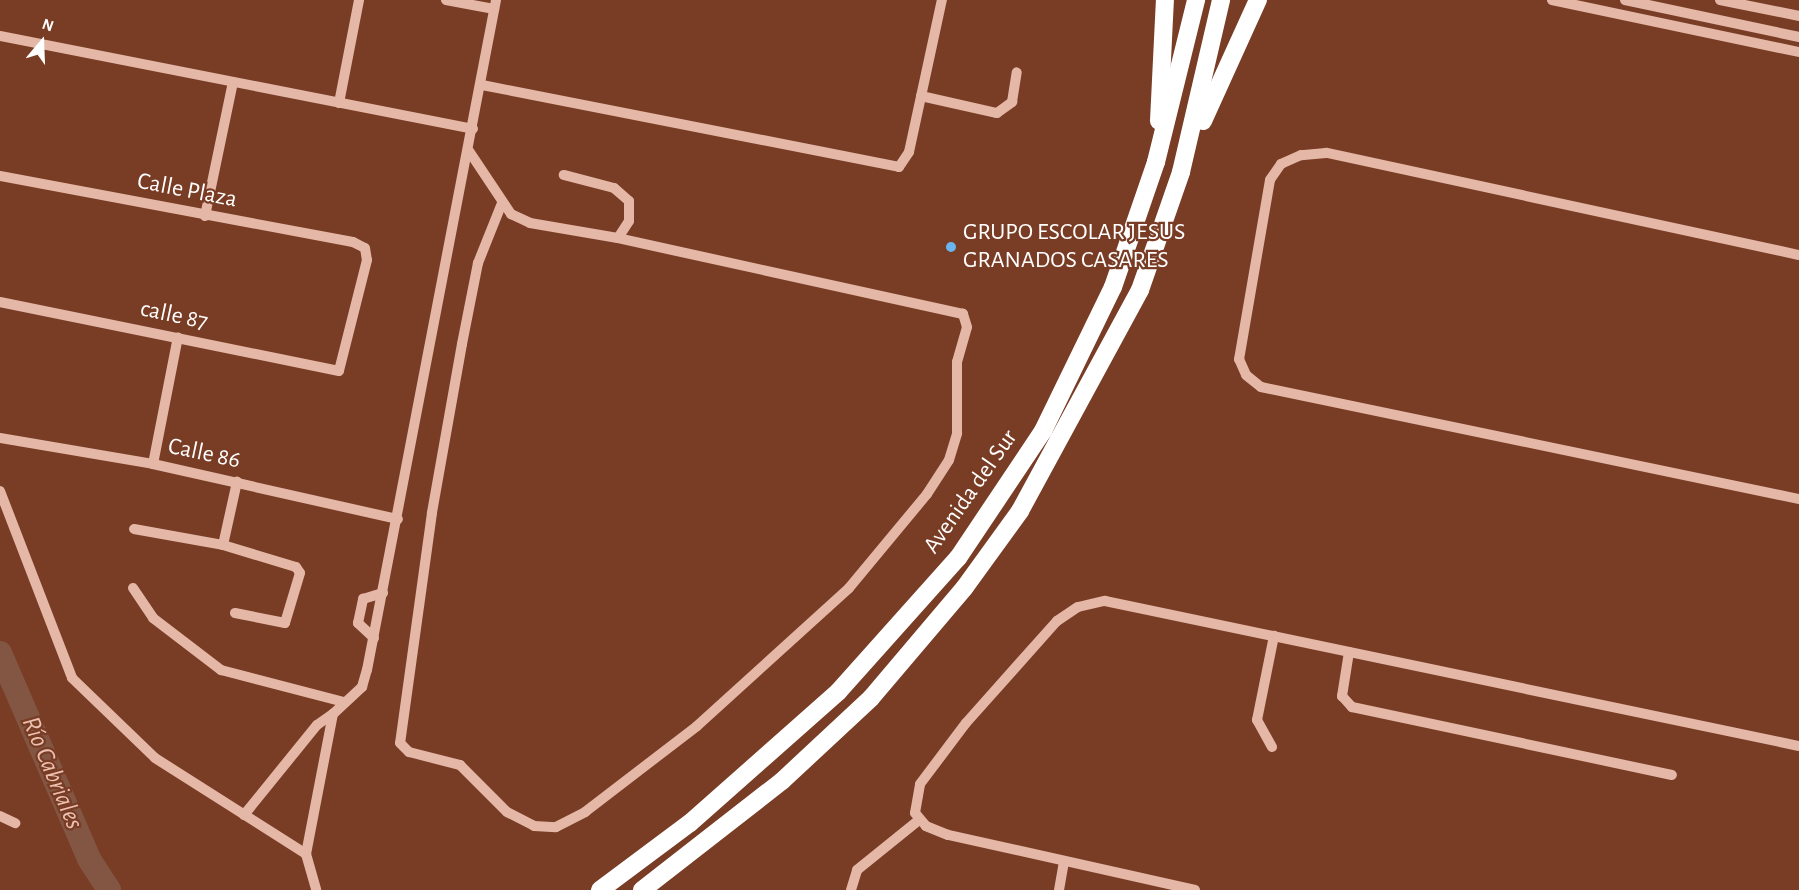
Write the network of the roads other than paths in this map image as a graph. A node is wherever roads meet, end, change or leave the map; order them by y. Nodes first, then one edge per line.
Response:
1 (359, 0) edge
2 (446, 0) edge
3 (942, 0) edge
4 (1165, 0) edge
5 (1196, 0) edge
6 (1221, 0) edge
7 (1258, 0) edge
8 (1552, 0) edge
9 (1626, 0) edge
10 (1720, 0) edge
11 (495, 5) edge
12 (1799, 16) edge
13 (0, 36) edge
14 (1799, 37) edge
15 (1799, 51) edge
16 (1017, 72) dead end
17 (233, 82) junction
18 (482, 85) junction
19 (921, 96) junction
20 (339, 103) junction
21 (473, 129) junction
22 (469, 151) junction
23 (1156, 162) junction
24 (1181, 172) junction
25 (564, 175) dead end
26 (0, 176) edge
27 (502, 203) junction
28 (205, 216) junction
29 (618, 238) junction
30 (1799, 255) edge
31 (0, 302) edge
32 (178, 337) junction
33 (339, 371) joint
34 (0, 438) edge
35 (153, 464) junction
36 (237, 482) junction
37 (0, 491) edge
38 (1799, 499) edge
39 (398, 519) junction
40 (134, 529) dead end
41 (223, 545) junction
42 (133, 588) dead end
43 (383, 593) junction
44 (235, 613) dead end
45 (1274, 636) junction
46 (374, 638) junction
47 (1349, 652) junction
48 (344, 702) junction
49 (333, 714) junction
50 (1799, 746) edge
51 (1272, 747) dead end
52 (1672, 775) dead end
53 (244, 815) junction
54 (0, 816) edge
55 (919, 820) junction
56 (15, 823) dead end
57 (306, 854) junction
58 (1065, 861) junction
59 (316, 890) edge
60 (600, 890) edge
61 (642, 890) edge
62 (851, 890) edge
63 (1059, 890) edge
64 (1195, 890) edge

1 - 20 street
2 - 11 street
3 - 19 street
4 - 23 highway
5 - 23 highway, Avenida del Sur
6 - 24 highway, Avenida del Sur
7 - 24 highway
8 - 15 street
9 - 14 street
10 - 12 street
11 - 18 street
13 - 17 street
16 - 19 street
17 - 20 street
17 - 28 street
18 - 19 street
18 - 21 street
20 - 21 street
21 - 22 street
22 - 27 street
22 - 39 street
23 - 60 highway, Avenida del Sur
24 - 61 highway, Avenida del Sur
25 - 29 street
26 - 28 street, Calle Plaza
27 - 29 street
27 - 29 street
28 - 33 street, Calle Plaza
30 - 38 street
31 - 32 street, calle 87
32 - 33 street, calle 87
32 - 35 street
34 - 35 street, Calle 86
35 - 36 street, Calle 86
36 - 39 street, Calle 86
36 - 41 street
37 - 53 street
39 - 43 street
40 - 41 street
41 - 44 street
42 - 48 street
43 - 46 street
43 - 46 street
45 - 47 street
45 - 51 street
45 - 55 street
46 - 48 street
47 - 50 street
47 - 52 street
48 - 49 street
49 - 53 street
49 - 57 street
53 - 57 street
54 - 56 street
55 - 58 street
55 - 62 street
57 - 59 street
58 - 63 street
58 - 64 street

